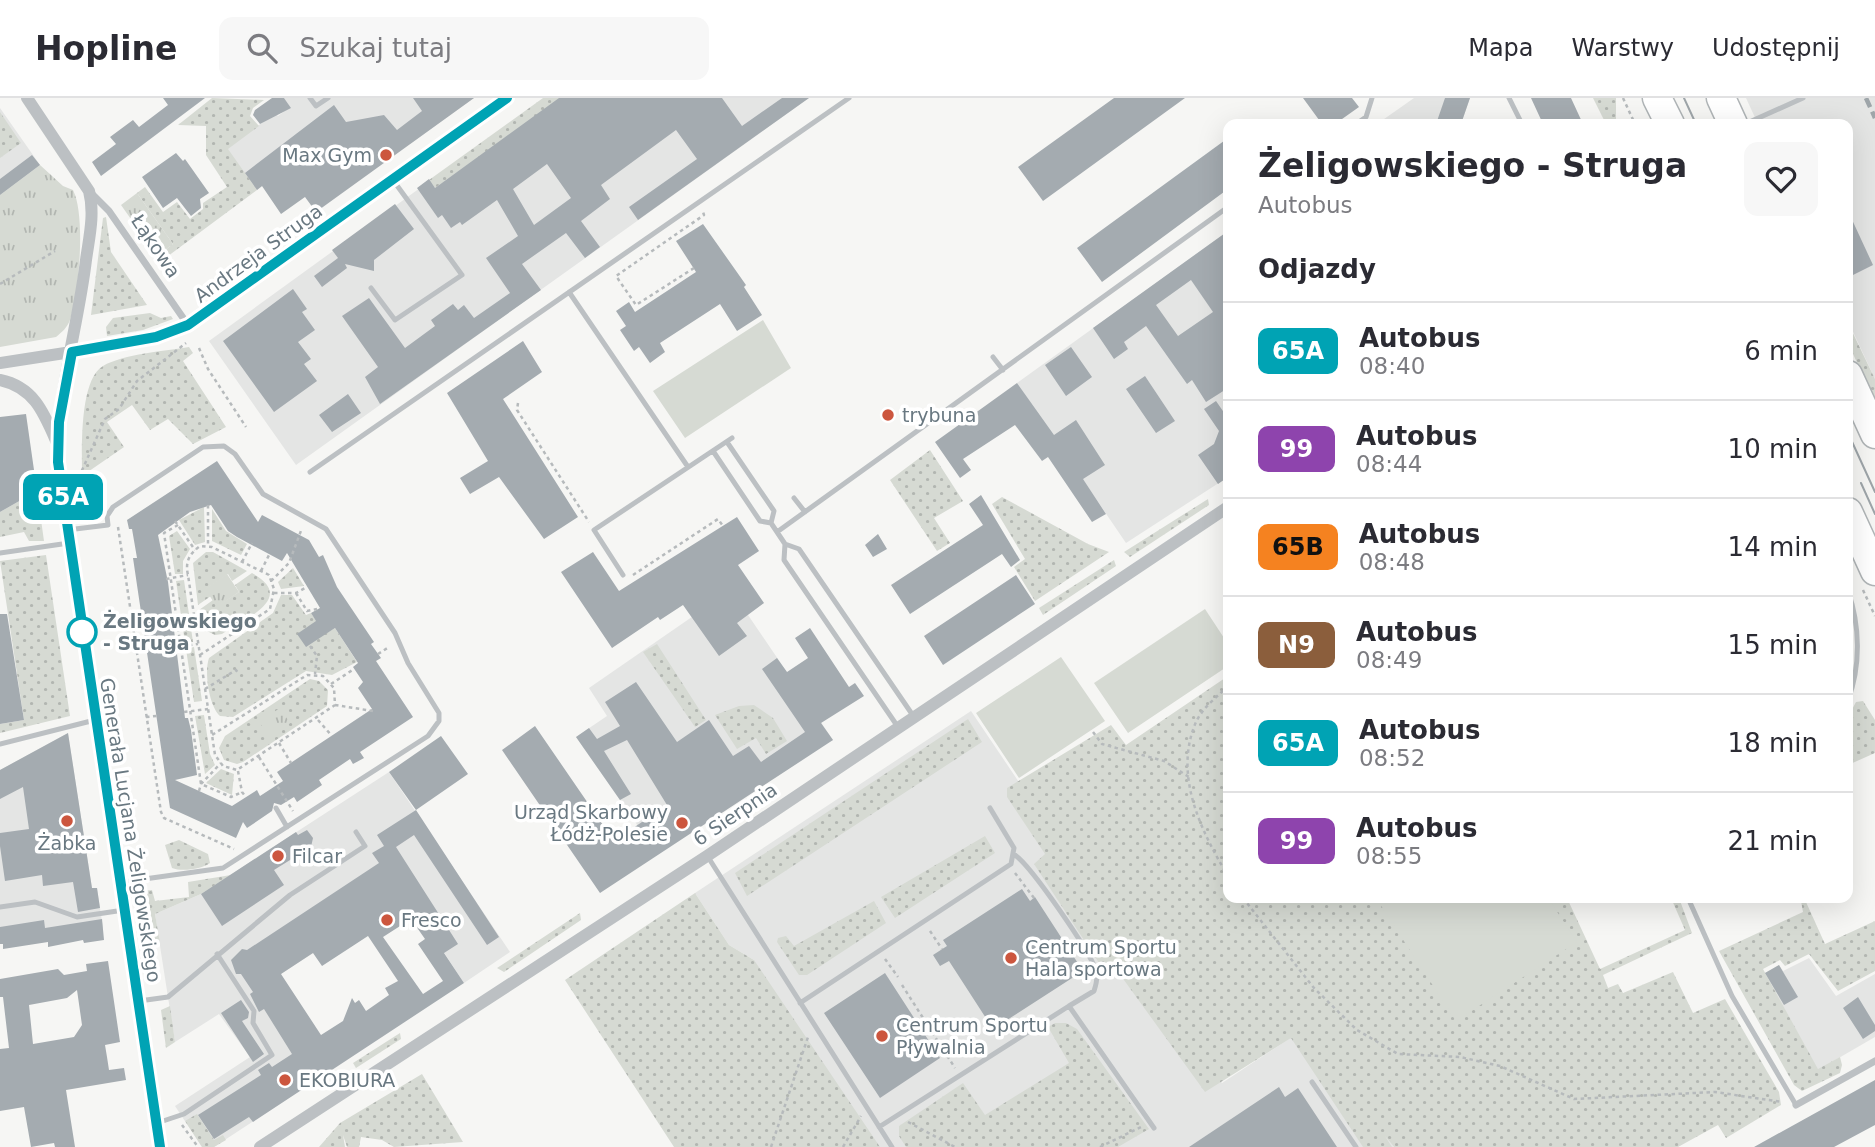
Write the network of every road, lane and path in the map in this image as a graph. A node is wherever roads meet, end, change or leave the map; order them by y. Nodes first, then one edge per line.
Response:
1 (27, 98) edge
2 (310, 98) edge
3 (328, 98) edge
4 (849, 98) edge
5 (1372, 98) edge
6 (1509, 98) edge
7 (1623, 98) edge
8 (1657, 98) edge
9 (1721, 98) edge
10 (1803, 98) edge
11 (498, 100) edge
12 (1363, 119) edge
13 (1520, 119) edge
14 (1633, 119) edge
15 (1668, 119) edge
16 (1731, 119) edge
17 (1756, 119) edge
18 (393, 180) junction
19 (89, 191) junction
20 (697, 203) junction
21 (1223, 210) edge
22 (55, 251) dead end
23 (694, 268) dead end
24 (0, 284) edge
25 (371, 288) dead end
26 (569, 292) junction
27 (188, 325) junction
28 (186, 343) dead end
29 (199, 348) dead end
30 (72, 352) junction
31 (993, 357) dead end
32 (0, 363) edge
33 (1003, 370) junction
34 (0, 380) edge
35 (1853, 386) edge
36 (518, 403) dead end
37 (246, 427) dead end
38 (1875, 435) edge
39 (57, 444) junction
40 (713, 451) junction
41 (688, 467) junction
42 (310, 472) dead end
43 (79, 477) dead end
44 (794, 498) dead end
45 (208, 505) dead end
46 (1223, 510) edge
47 (805, 512) junction
48 (771, 523) junction
49 (1853, 523) edge
50 (108, 525) junction
51 (723, 526) dead end
52 (303, 527) dead end
53 (594, 530) junction
54 (777, 532) junction
55 (68, 537) junction
56 (252, 543) dead end
57 (785, 544) junction
58 (208, 547) junction
59 (195, 550) junction
60 (0, 553) edge
61 (270, 553) dead end
62 (242, 562) junction
63 (261, 571) junction
64 (1875, 571) edge
65 (188, 575) junction
66 (623, 575) joint
67 (168, 578) junction
68 (271, 581) junction
69 (307, 587) dead end
70 (274, 593) junction
71 (296, 593) junction
72 (1853, 605) edge
73 (317, 609) dead end
74 (398, 642) junction
75 (198, 644) junction
76 (310, 646) dead end
77 (180, 648) junction
78 (378, 654) dead end
79 (200, 655) junction
80 (354, 669) dead end
81 (1853, 672) edge
82 (238, 673) dead end
83 (315, 674) junction
84 (331, 684) junction
85 (205, 689) junction
86 (1223, 691) edge
87 (335, 705) junction
88 (208, 709) junction
89 (191, 711) junction
90 (373, 711) dead end
91 (184, 712) dead end
92 (157, 716) dead end
93 (146, 717) junction
94 (914, 717) junction
95 (94, 720) junction
96 (317, 720) junction
97 (898, 728) junction
98 (1093, 732) dead end
99 (212, 735) junction
100 (332, 736) dead end
101 (279, 743) junction
102 (0, 744) edge
103 (258, 757) junction
104 (221, 763) junction
105 (291, 763) dead end
106 (238, 771) dead end
107 (1189, 776) junction
108 (201, 784) junction
109 (199, 791) dead end
110 (242, 792) junction
111 (246, 797) dead end
112 (276, 808) dead end
113 (990, 808) dead end
114 (295, 812) dead end
115 (287, 827) junction
116 (356, 832) dead end
117 (241, 848) dead end
118 (1015, 855) junction
119 (707, 856) junction
120 (1223, 866) edge
121 (1005, 880) dead end
122 (119, 883) junction
123 (1034, 898) dead end
124 (1247, 903) edge
125 (1690, 903) edge
126 (0, 907) edge
127 (124, 910) junction
128 (929, 930) dead end
129 (942, 949) dead end
130 (880, 951) junction
131 (217, 954) junction
132 (898, 977) dead end
133 (902, 985) dead end
134 (138, 1002) junction
135 (800, 1003) junction
136 (1069, 1006) junction
137 (810, 1030) dead end
138 (1875, 1061) edge
139 (960, 1077) junction
140 (1312, 1082) dead end
141 (1768, 1100) dead end
142 (1796, 1105) joint
143 (863, 1113) dead end
144 (895, 1117) junction
145 (156, 1123) junction
146 (176, 1123) dead end
147 (1152, 1125) joint
148 (879, 1127) junction
149 (160, 1147) edge
150 (198, 1147) edge
151 (260, 1147) edge
152 (771, 1147) edge
153 (843, 1147) edge
154 (892, 1147) edge
155 (955, 1147) edge
156 (1100, 1147) edge
157 (1356, 1147) edge

1 - 19 street, Łąkowa
2 - 3 lane
4 - 20 lane
5 - 12 lane
6 - 13 lane
7 - 14 path
8 - 15 main road
9 - 16 main road
10 - 17 lane
11 - 18 street, Andrzeja Struga
18 - 25 lane
18 - 27 street, Andrzeja Struga
19 - 27 street, Łąkowa
19 - 30 street
20 - 23 path
20 - 26 lane
21 - 33 lane
22 - 24 path
26 - 41 lane
26 - 42 lane
27 - 30 street, Andrzeja Struga
28 - 43 path
29 - 37 path
30 - 32 street, Andrzeja Struga
30 - 39 street, Generała Lucjana Żeligowskiego
31 - 33 lane
33 - 47 lane
34 - 39 street
35 - 38 main road
36 - 53 path
39 - 55 street, Generała Lucjana Żeligowskiego
40 - 41 lane
40 - 48 lane
40 - 48 lane
41 - 53 lane
44 - 47 lane
45 - 58 path
46 - 94 street, 6 Sierpnia
47 - 54 lane
48 - 54 lane
49 - 64 main road
50 - 55 lane
50 - 74 lane
50 - 93 path
51 - 66 path
52 - 68 path
53 - 66 lane
54 - 57 lane
55 - 60 lane
55 - 95 street, Generała Lucjana Żeligowskiego
56 - 62 path
57 - 94 lane
57 - 97 lane
58 - 59 path
58 - 62 path
59 - 65 path
59 - 67 path
61 - 63 path
62 - 63 path
63 - 68 path
65 - 67 path
65 - 75 path
67 - 77 path
68 - 70 path
69 - 71 path
70 - 71 path
70 - 79 path
71 - 73 path
72 - 81 lane
74 - 78 path
74 - 115 lane
75 - 77 path
75 - 79 path
76 - 83 path
77 - 89 path
79 - 85 path
80 - 84 path
82 - 85 path
83 - 84 path
83 - 99 path
84 - 87 path
85 - 88 path
86 - 107 path
87 - 90 path
87 - 96 path
88 - 89 path
88 - 99 path
89 - 91 path
89 - 108 path
92 - 93 path
93 - 117 path
94 - 97 street, 6 Sierpnia
95 - 102 lane
95 - 122 street, Generała Lucjana Żeligowskiego
96 - 100 path
96 - 101 path
97 - 119 street, 6 Sierpnia
98 - 107 path
99 - 104 path
101 - 103 path
101 - 105 path
103 - 104 path
103 - 114 path
104 - 108 path
106 - 110 path
107 - 120 path
108 - 109 path
108 - 110 path
110 - 111 path
112 - 115 lane
113 - 118 lane
115 - 122 lane
116 - 131 lane
118 - 130 lane
118 - 136 lane
119 - 135 lane
119 - 151 street, 6 Sierpnia
121 - 123 path
122 - 127 street, Generała Lucjana Żeligowskiego
124 - 141 path
125 - 142 lane
126 - 127 lane
127 - 134 street, Generała Lucjana Żeligowskiego
128 - 129 path
130 - 132 path
130 - 135 lane
131 - 134 lane
131 - 145 lane
133 - 139 path
134 - 145 street, Generała Lucjana Żeligowskiego
135 - 148 lane
136 - 139 lane
136 - 147 lane
137 - 152 path
138 - 142 street
139 - 144 lane
140 - 157 lane
143 - 153 path
144 - 148 lane
144 - 155 path
145 - 149 street, Generała Lucjana Żeligowskiego
146 - 150 path
147 - 156 path
148 - 154 lane

